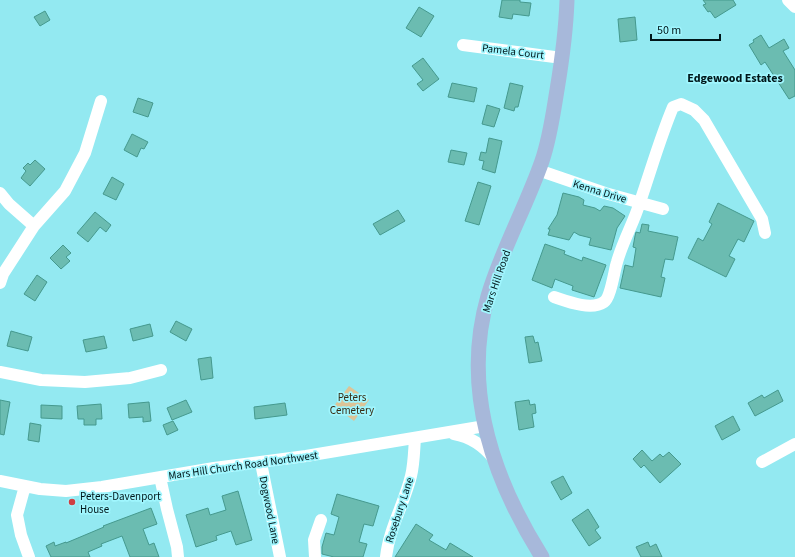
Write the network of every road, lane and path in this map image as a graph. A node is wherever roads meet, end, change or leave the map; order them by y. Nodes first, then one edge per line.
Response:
1 (567, 0) edge
2 (788, 0) edge
3 (795, 7) edge
4 (463, 45) dead end
5 (562, 58) junction
6 (101, 101) dead end
7 (538, 170) junction
8 (0, 193) edge
9 (640, 203) junction
10 (663, 209) dead end
11 (34, 226) junction
12 (765, 233) dead end
13 (0, 283) edge
14 (554, 297) dead end
15 (161, 370) dead end
16 (0, 372) edge
17 (485, 426) junction
18 (447, 433) junction
19 (414, 438) junction
20 (795, 444) edge
21 (494, 459) junction
22 (762, 462) dead end
23 (261, 463) junction
24 (160, 477) junction
25 (0, 481) edge
26 (25, 486) junction
27 (321, 520) dead end
28 (29, 557) edge
29 (178, 557) edge
30 (280, 557) edge
31 (315, 557) edge
32 (386, 557) edge
33 (542, 557) edge

1 - 5 main road, Mars Hill Road
2 - 3 street
4 - 5 street, Pamela Court
5 - 7 main road, Mars Hill Road
6 - 11 street
7 - 9 street, Kenna Drive
7 - 17 main road, Mars Hill Road
8 - 11 street
9 - 10 street, Kenna Drive
9 - 12 street
9 - 14 street
11 - 13 street
15 - 16 street
17 - 18 street, Mars Hill Church Road Northwest
17 - 21 main road, Mars Hill Road
18 - 19 street, Mars Hill Church Road Northwest
18 - 21 street
19 - 23 street, Mars Hill Church Road Northwest
19 - 32 street, Rosebury Lane
20 - 22 street
21 - 33 main road, Mars Hill Road
23 - 24 street, Mars Hill Church Road Northwest
23 - 30 street, Dogwood Lane
24 - 26 street, Mars Hill Church Road Northwest
24 - 29 street
25 - 26 street, Mars Hill Church Road Northwest
26 - 28 street
27 - 31 street

